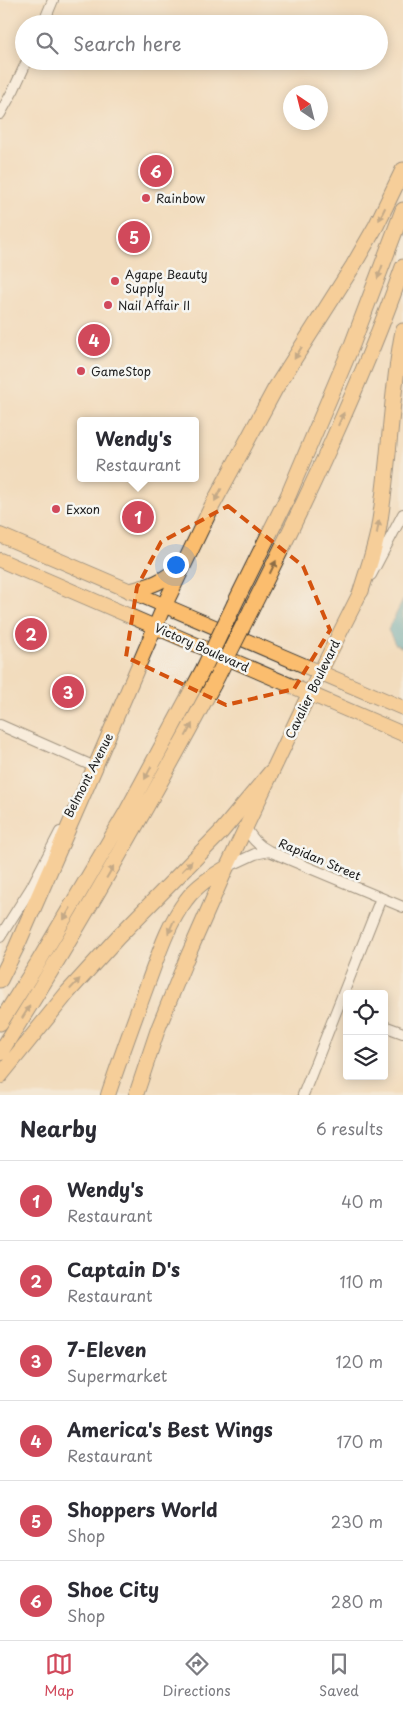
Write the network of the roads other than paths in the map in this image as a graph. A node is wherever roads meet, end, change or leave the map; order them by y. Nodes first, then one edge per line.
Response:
1 (53, 0) edge
2 (47, 15) edge
3 (22, 70) edge
4 (0, 114) edge
5 (403, 170) edge
6 (403, 210) edge
7 (403, 267) edge
8 (403, 331) edge
9 (403, 514) edge
10 (0, 535) edge
11 (0, 560) edge
12 (186, 561) junction
13 (130, 591) junction
14 (361, 591) junction
15 (164, 606) junction
16 (155, 626) junction
17 (319, 673) junction
18 (308, 694) junction
19 (403, 708) edge
20 (0, 725) edge
21 (403, 734) edge
22 (95, 767) junction
23 (271, 772) junction
24 (245, 827) junction
25 (269, 851) junction
26 (226, 866) junction
27 (381, 898) junction
28 (403, 907) edge
29 (0, 937) edge
30 (0, 980) edge
31 (336, 1010) junction
32 (343, 1012) edge
33 (0, 1023) edge
34 (388, 1027) edge
35 (403, 1033) edge
36 (0, 1053) edge
37 (0, 1076) edge
38 (108, 1095) edge
39 (136, 1095) edge
40 (303, 1095) edge

1 - 2 street
3 - 4 street
5 -> 12 highway
6 -> 33 highway, bridge
36 -> 7 highway, bridge
14 -> 8 highway
9 - 14 street, Cavalier Boulevard
10 - 13 main road, Victory Boulevard
11 - 16 main road, Victory Boulevard
12 - 13 highway
12 - 15 highway
13 - 15 main road, Victory Boulevard
14 - 17 main road, Cavalier Boulevard
15 - 16 main road, Belmont Avenue
15 - 17 main road, Victory Boulevard
16 - 18 main road, Victory Boulevard
16 - 22 main road, Belmont Avenue
17 - 18 main road, Cavalier Boulevard
17 - 19 main road, Victory Boulevard
18 - 21 main road, Victory Boulevard
18 - 23 main road, Cavalier Boulevard
20 - 22 street
22 - 29 street, Belmont Avenue
22 - 30 highway
23 - 24 main road, Cavalier Boulevard
37 -> 23 highway
24 - 25 street
24 - 26 main road, Cavalier Boulevard
25 - 26 street, Rapidan Street
25 - 27 street, Rapidan Street
26 -> 38 main road, Cavalier Boulevard
26 - 39 main road, Cavalier Boulevard
27 - 28 street, Rapidan Street
27 - 31 street
31 - 32 street
31 - 40 street
34 - 35 street

